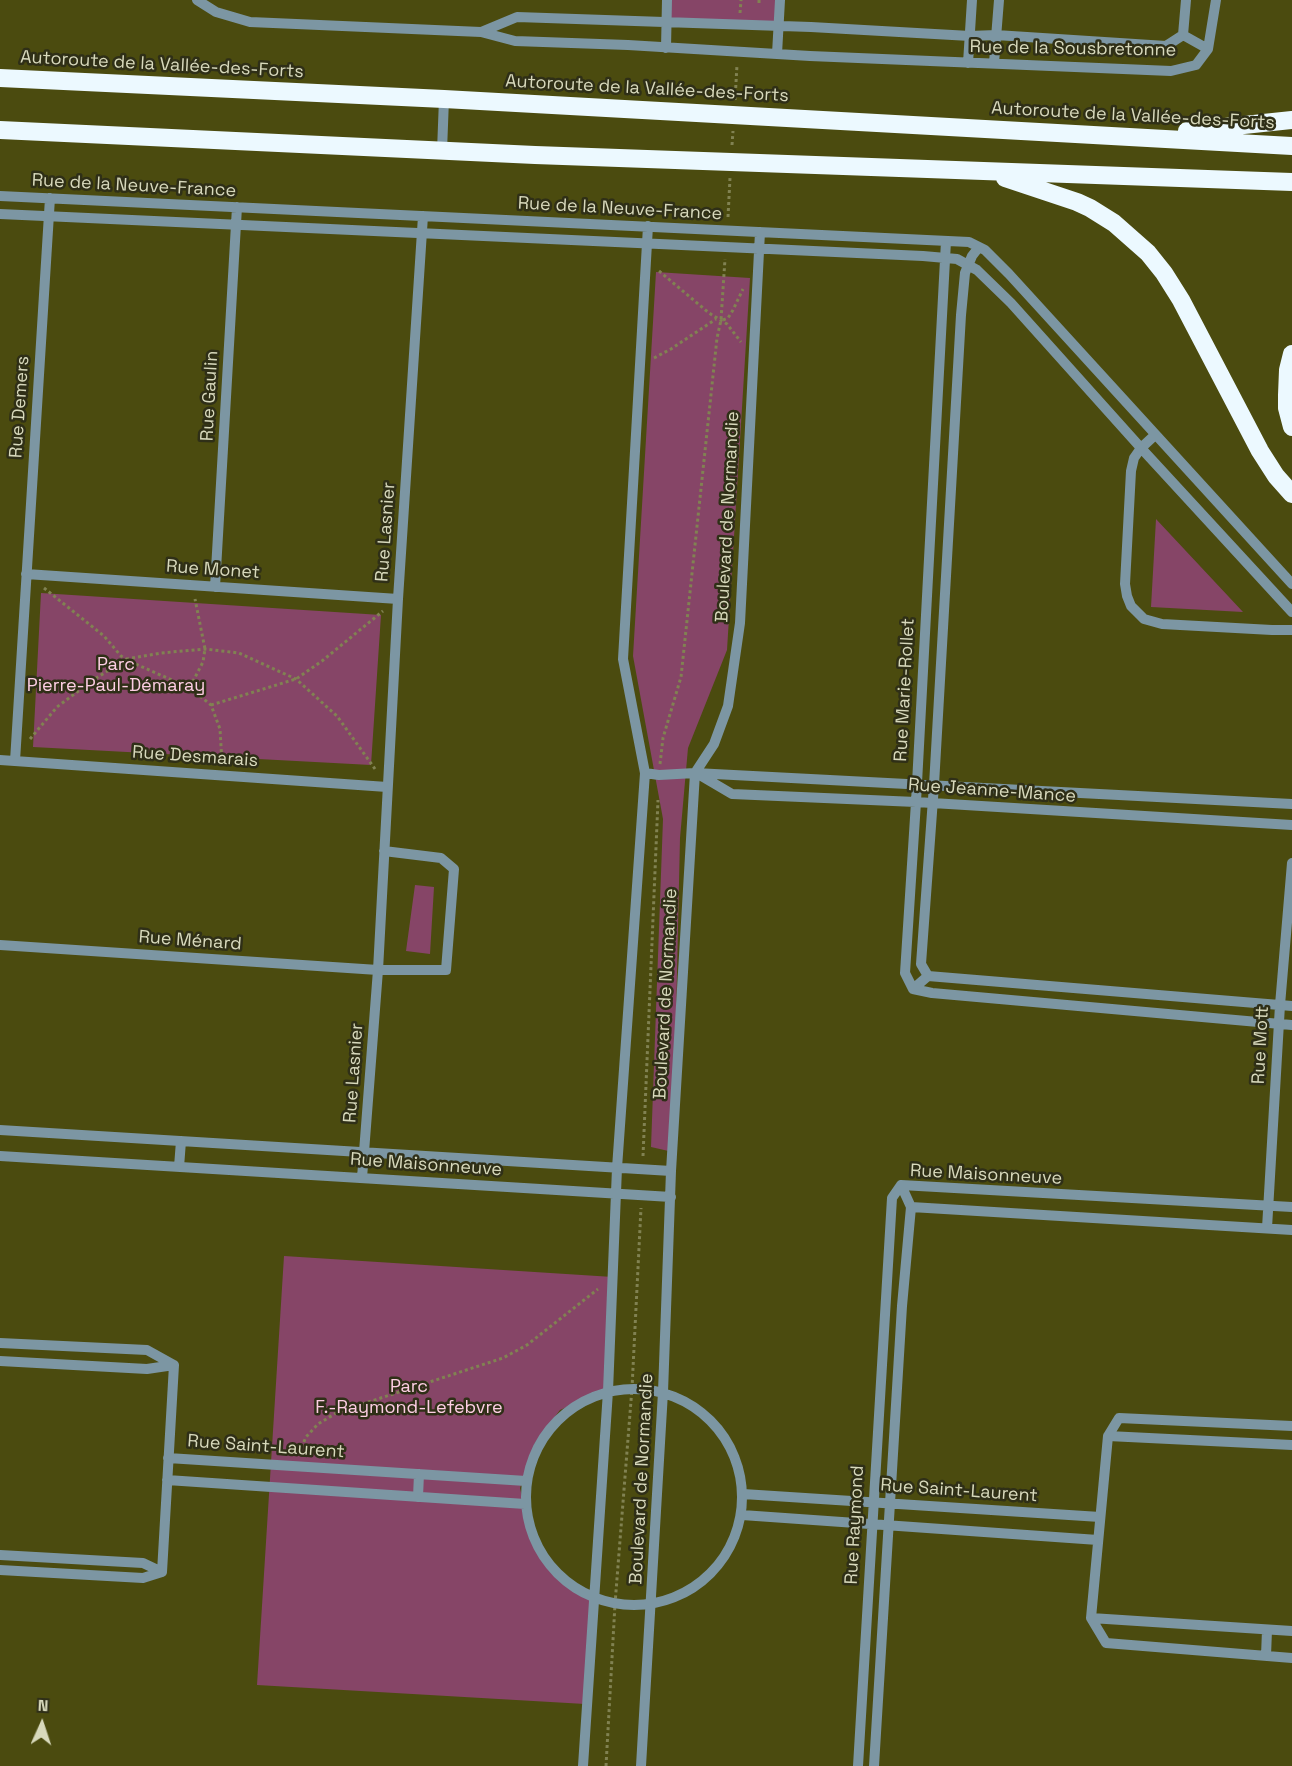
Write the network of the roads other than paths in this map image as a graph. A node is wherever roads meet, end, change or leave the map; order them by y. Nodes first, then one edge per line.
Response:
1 (196, 0) edge
2 (667, 0) edge
3 (780, 0) edge
4 (972, 0) edge
5 (999, 0) edge
6 (1186, 0) edge
7 (1216, 0) edge
8 (666, 21) junction
9 (779, 26) junction
10 (481, 32) junction
11 (996, 35) junction
12 (1183, 35) junction
13 (970, 36) junction
14 (666, 48) junction
15 (1208, 49) junction
16 (777, 54) junction
17 (968, 63) junction
18 (994, 63) junction
19 (0, 78) edge
20 (444, 99) junction
21 (1292, 120) edge
22 (0, 130) edge
23 (1135, 137) junction
24 (1292, 146) edge
25 (442, 151) junction
26 (986, 171) junction
27 (1292, 182) edge
28 (0, 196) edge
29 (50, 198) junction
30 (237, 207) junction
31 (0, 214) edge
32 (423, 216) junction
33 (49, 217) junction
34 (236, 225) junction
35 (648, 226) junction
36 (760, 232) junction
37 (423, 234) junction
38 (946, 241) junction
39 (647, 244) junction
40 (980, 247) junction
41 (760, 249) junction
42 (945, 257) junction
43 (969, 264) junction
44 (1292, 354) edge
45 (1292, 427) edge
46 (1155, 435) junction
47 (1141, 448) junction
48 (1292, 494) edge
49 (932, 500) junction
50 (951, 501) junction
51 (26, 574) junction
52 (1292, 584) edge
53 (215, 587) junction
54 (398, 599) junction
55 (1292, 612) edge
56 (1292, 630) edge
57 (15, 759) junction
58 (0, 760) edge
59 (645, 773) junction
60 (695, 773) junction
61 (916, 784) junction
62 (934, 785) junction
63 (387, 787) junction
64 (916, 802) junction
65 (932, 804) junction
66 (1292, 804) edge
67 (1292, 825) edge
68 (384, 851) junction
69 (1292, 863) edge
70 (0, 945) edge
71 (378, 970) junction
72 (928, 976) junction
73 (913, 989) junction
74 (1280, 1005) junction
75 (1292, 1006) edge
76 (1279, 1024) junction
77 (1292, 1025) edge
78 (0, 1130) edge
79 (181, 1141) junction
80 (364, 1152) junction
81 (0, 1156) edge
82 (179, 1167) junction
83 (617, 1168) junction
84 (671, 1171) junction
85 (362, 1178) junction
86 (901, 1185) junction
87 (616, 1194) junction
88 (671, 1197) junction
89 (1268, 1206) junction
90 (911, 1207) junction
91 (1292, 1207) edge
92 (1267, 1228) junction
93 (1292, 1230) edge
94 (885, 1305) junction
95 (902, 1306) junction
96 (0, 1343) edge
97 (0, 1361) edge
98 (174, 1365) junction
99 (608, 1391) junction
100 (663, 1392) junction
101 (1287, 1426) edge
102 (1108, 1436) junction
103 (1280, 1445) junction
104 (1292, 1445) edge
105 (168, 1458) junction
106 (419, 1474) junction
107 (167, 1480) junction
108 (526, 1481) junction
109 (743, 1494) junction
110 (418, 1497) junction
111 (873, 1502) junction
112 (890, 1503) junction
113 (525, 1504) junction
114 (742, 1515) junction
115 (1100, 1516) junction
116 (872, 1524) junction
117 (888, 1525) junction
118 (1098, 1540) junction
119 (0, 1555) edge
120 (0, 1570) edge
121 (162, 1572) junction
122 (594, 1598) junction
123 (652, 1604) junction
124 (1091, 1618) junction
125 (1267, 1630) junction
126 (1292, 1631) edge
127 (1266, 1656) junction
128 (1292, 1658) edge
129 (859, 1748) junction
130 (875, 1748) junction
131 (583, 1766) edge
132 (641, 1766) edge
133 (858, 1766) edge
134 (874, 1766) edge

1 - 10 street, Rue de la Sousbretonne
2 - 8 street
3 - 9 street
4 - 13 street
5 - 11 street
6 - 12 street
7 - 15 street
8 - 9 street, Rue de la Sousbretonne
8 - 10 street, Rue de la Sousbretonne
8 - 14 street
9 - 13 street, Rue de la Sousbretonne
9 - 16 street
10 - 14 street, Rue de la Sousbretonne
11 - 12 street, Rue de la Sousbretonne
11 - 13 street, Rue de la Sousbretonne
11 - 18 street
12 - 15 street, Rue de la Sousbretonne
13 - 17 street
14 - 16 street, Rue de la Sousbretonne
15 - 18 street, Rue de la Sousbretonne
16 - 17 street, Rue de la Sousbretonne
17 - 18 street, Rue de la Sousbretonne
19 - 20 highway, Autoroute de la Vallée-des-Forts
20 - 23 highway, Autoroute de la Vallée-des-Forts
20 - 25 street
21 - 23 highway
22 - 25 highway
23 - 24 highway, Autoroute de la Vallée-des-Forts
25 - 26 highway
26 - 27 highway
26 - 48 highway
28 - 29 street, Rue de la Neuve-France
29 - 30 street, Rue de la Neuve-France
29 - 33 street, Rue Demers
30 - 32 street, Rue de la Neuve-France
30 - 34 street, Rue Gaulin
31 - 33 street, Rue de la Neuve-France
32 - 35 street, Rue de la Neuve-France
32 - 37 street, Rue Lasnier
33 - 34 street, Rue de la Neuve-France
33 - 51 street, Rue Demers
34 - 37 street, Rue de la Neuve-France
34 - 53 street, Rue Gaulin
35 - 36 street, Rue de la Neuve-France
35 - 39 street, Boulevard de Normandie
36 - 38 street, Rue de la Neuve-France
36 - 41 street, Boulevard de Normandie
37 - 39 street, Rue de la Neuve-France
37 - 54 street, Rue Lasnier
38 - 40 street, Rue de la Neuve-France
38 - 42 street, Rue Marie-Rollet
39 - 41 street, Rue de la Neuve-France
39 - 59 street, Boulevard de Normandie
40 - 43 street, Rue Marie-Rollet
40 - 46 street
41 - 42 street, Rue de la Neuve-France
41 - 60 street, Boulevard de Normandie
42 - 43 street, Rue de la Neuve-France
42 - 49 street, Rue Marie-Rollet
43 - 47 street, Rue de la Neuve-France
43 - 50 street, Rue Marie-Rollet
44 - 45 highway
46 - 47 street
46 - 52 street
47 - 55 street, Rue de la Neuve-France
47 - 56 street
49 - 50 street
49 - 61 street, Rue Marie-Rollet
50 - 62 street, Rue Marie-Rollet
51 - 53 street, Rue Monet
51 - 57 street, Rue Demers
53 - 54 street, Rue Monet
54 - 63 street, Rue Lasnier
57 - 58 street, Rue Desmarais
57 - 63 street, Rue Desmarais
59 - 60 street, Rue Jeanne-Mance
59 - 83 street, Boulevard de Normandie
60 - 61 street, Rue Jeanne-Mance
60 - 64 street, Rue Jeanne-Mance
60 - 84 street, Boulevard de Normandie
61 - 62 street, Rue Jeanne-Mance
61 - 64 street, Rue Marie-Rollet
62 - 65 street, Rue Marie-Rollet
62 - 66 street, Rue Jeanne-Mance
63 - 68 street, Rue Lasnier
64 - 65 street, Rue Jeanne-Mance
64 - 73 street, Rue Marie-Rollet
65 - 67 street, Rue Jeanne-Mance
65 - 72 street, Rue Marie-Rollet
68 - 71 street, Rue Lasnier
68 - 71 street
69 - 74 street, Rue Mott
70 - 71 street, Rue Ménard
71 - 80 street, Rue Lasnier
72 - 73 street
72 - 74 street
73 - 76 street
74 - 75 street
74 - 76 street, Rue Mott
76 - 77 street
76 - 89 street, Rue Mott
78 - 79 street, Rue Maisonneuve
79 - 80 street, Rue Maisonneuve
79 - 82 street
80 - 83 street, Rue Maisonneuve
80 - 85 street, Rue Lasnier
81 - 82 street, Rue Maisonneuve
82 - 85 street, Rue Maisonneuve
83 - 84 street, Rue Maisonneuve
83 - 87 street, Boulevard de Normandie
84 - 88 street, Boulevard de Normandie
85 - 87 street, Rue Maisonneuve
86 - 89 street, Rue Maisonneuve
86 - 90 street, Rue Maisonneuve
86 - 94 street, Rue Raymond
87 - 88 street, Rue Maisonneuve
87 - 99 street, Boulevard de Normandie
88 - 100 street, Boulevard de Normandie
89 - 91 street, Rue Maisonneuve
89 - 92 street, Rue Mott
90 - 92 street, Rue Maisonneuve
90 - 95 street, Rue Raymond
92 - 93 street, Rue Maisonneuve
94 - 95 street
94 - 111 street, Rue Raymond
95 - 112 street, Rue Raymond
96 - 98 street
97 - 98 street
98 - 105 street, Rue Saint-Laurent
99 - 100 street
99 - 108 street
99 - 122 street, Boulevard de Normandie
100 - 109 street
100 - 123 street, Boulevard de Normandie
101 - 102 street
101 - 103 street
102 - 103 street
102 - 115 street
103 - 104 street
105 - 106 street, Rue Saint-Laurent
105 - 107 street
106 - 108 street, Rue Saint-Laurent
106 - 110 street
107 - 110 street
107 - 121 street
108 - 113 street
109 - 111 street, Rue Saint-Laurent
109 - 114 street
110 - 113 street
111 - 112 street, Rue Saint-Laurent
111 - 116 street, Rue Raymond
112 - 115 street, Rue Saint-Laurent
112 - 117 street, Rue Raymond
113 - 122 street
114 - 116 street
114 - 123 street
115 - 118 street
116 - 117 street
116 - 129 street, Rue Raymond
117 - 118 street
117 - 130 street, Rue Raymond
118 - 124 street
119 - 121 street
120 - 121 street
122 - 123 street
122 - 131 street, Boulevard de Normandie
123 - 132 street, Boulevard de Normandie
124 - 125 street
124 - 127 street
125 - 126 street
125 - 127 street
127 - 128 street
129 - 130 street
129 - 133 street, Rue Raymond
130 - 134 street, Rue Raymond

